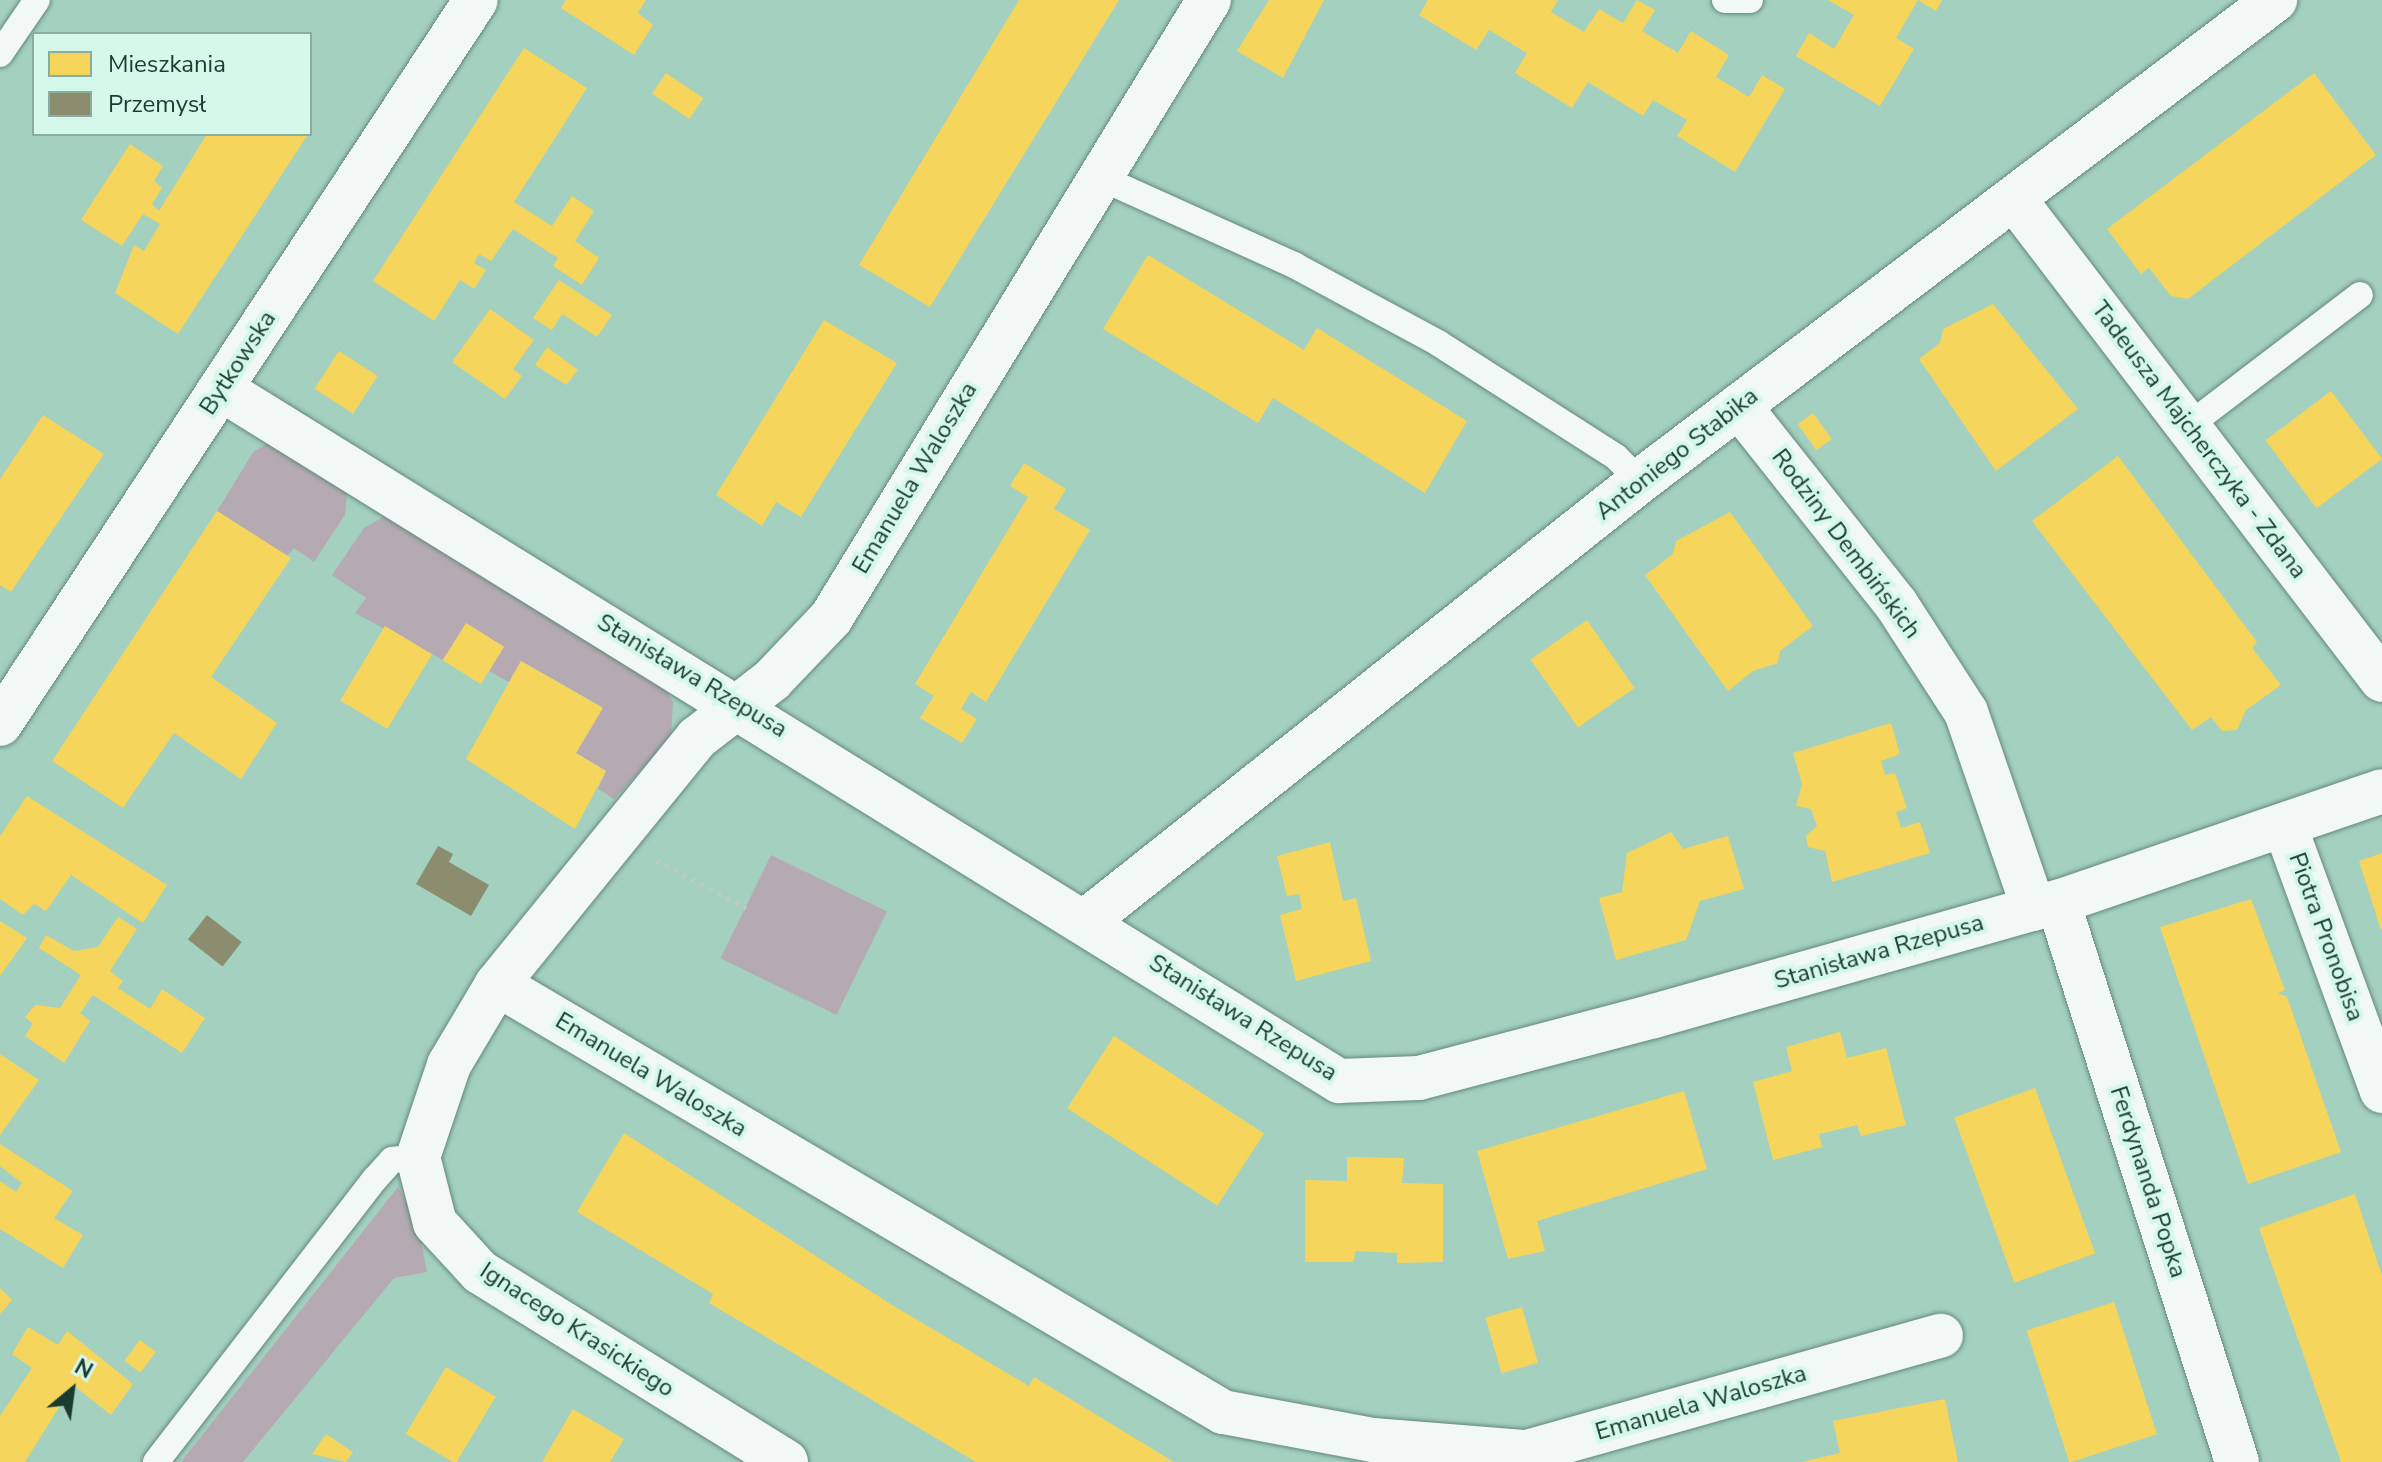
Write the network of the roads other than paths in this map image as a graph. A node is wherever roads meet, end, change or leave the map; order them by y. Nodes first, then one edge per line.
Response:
1 (37, 0) edge
2 (476, 0) edge
3 (1209, 0) edge
4 (1725, 0) edge
5 (1750, 0) edge
6 (2275, 0) edge
7 (0, 54) edge
8 (1099, 177) junction
9 (2015, 200) junction
10 (2360, 295) dead end
11 (221, 389) junction
12 (1739, 406) junction
13 (2188, 426) junction
14 (1640, 481) junction
15 (2382, 680) edge
16 (737, 704) junction
17 (0, 724) edge
18 (2382, 791) edge
19 (2286, 829) junction
20 (2046, 906) junction
21 (1087, 920) junction
22 (497, 984) junction
23 (2382, 1091) edge
24 (418, 1157) junction
25 (1941, 1336) dead end
26 (1528, 1457) edge
27 (156, 1462) edge
28 (786, 1462) edge
29 (2237, 1462) edge

1 - 7 lane
2 - 11 street, Bytkowska
3 - 8 street, Emanuela Waloszka
4 - 5 lane
6 - 9 street, Antoniego Stabika
8 - 14 lane
8 - 16 street, Emanuela Waloszka
9 - 12 street, Antoniego Stabika
9 - 13 street, Tadeusza Majcherczyka - Zdana
10 - 13 lane
11 - 16 street, Stanisława Rzepusa
11 - 17 street, Bytkowska
12 - 14 street, Antoniego Stabika
12 - 20 street, Rodziny Dembińskich
13 - 15 street, Tadeusza Majcherczyka - Zdana
14 - 21 street, Antoniego Stabika
16 - 21 street, Stanisława Rzepusa
16 - 22 street, Emanuela Waloszka
18 - 19 street, Stanisława Rzepusa
19 - 20 street, Stanisława Rzepusa
19 - 23 street, Piotra Pronobisa
20 - 21 street, Stanisława Rzepusa
20 - 29 street, Ferdynanda Popka
22 - 24 street
22 - 26 street, Emanuela Waloszka
24 - 27 lane
24 - 28 street, Ignacego Krasickiego
25 - 26 street, Emanuela Waloszka

